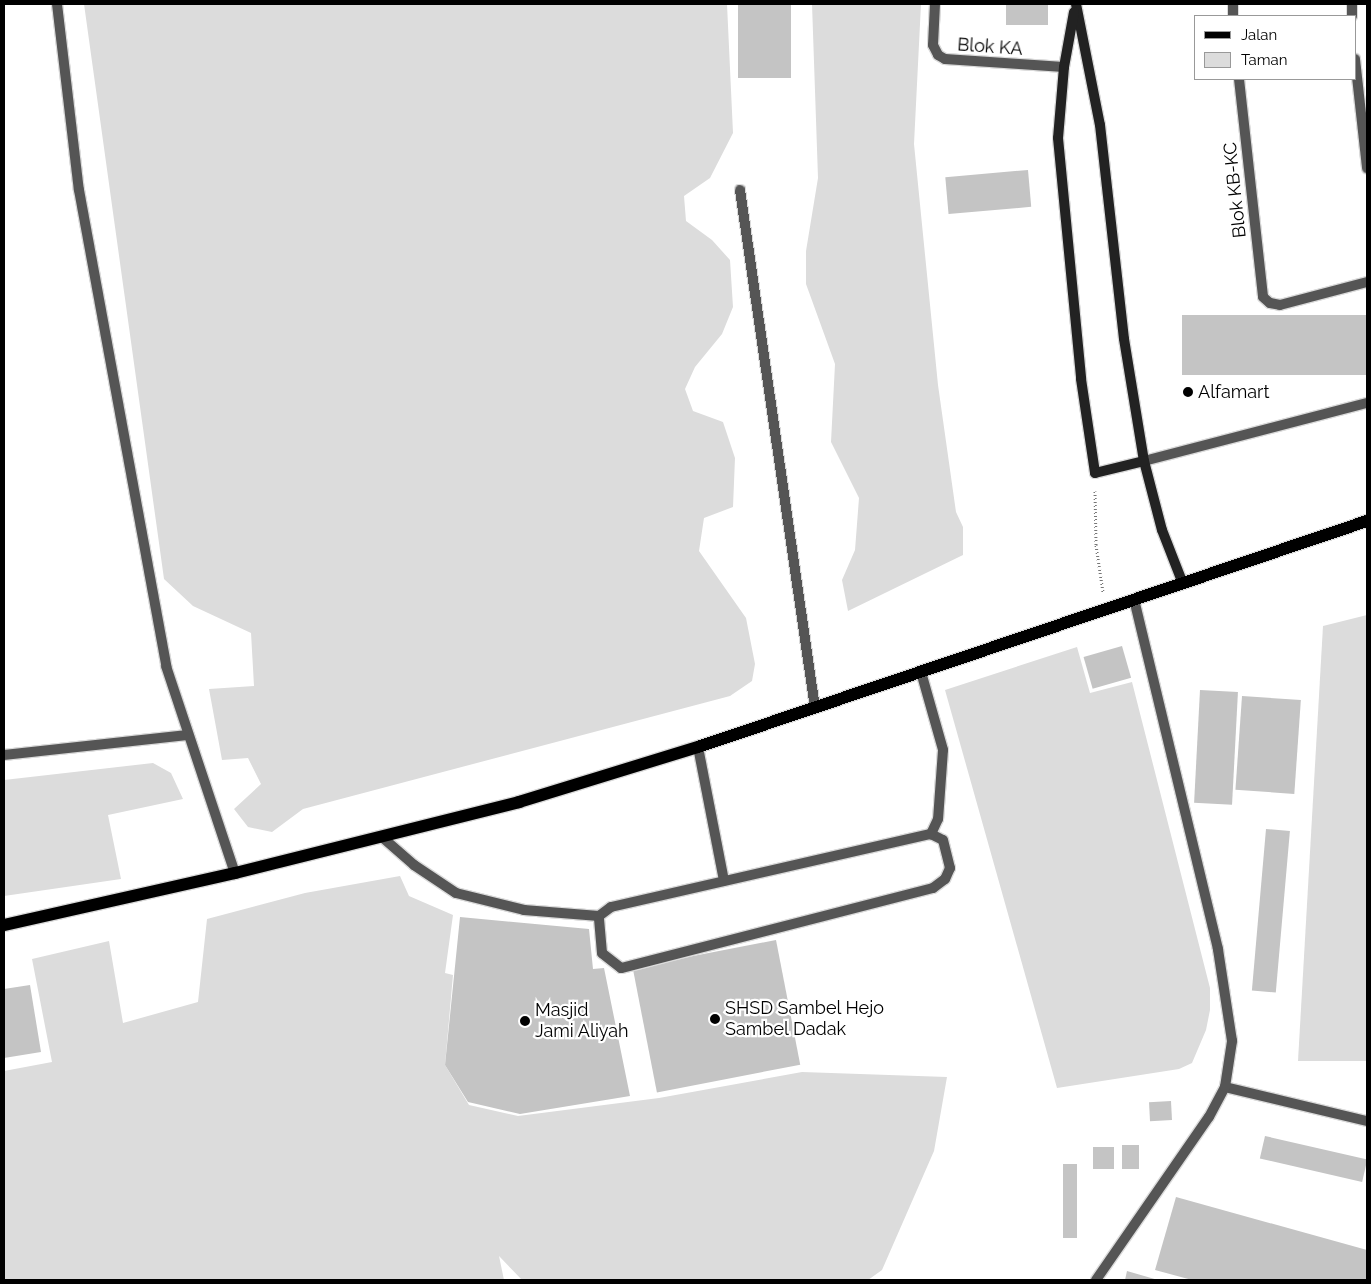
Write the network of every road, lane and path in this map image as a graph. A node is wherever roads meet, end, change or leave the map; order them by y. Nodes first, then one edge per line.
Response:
1 (57, 4) edge
2 (935, 4) edge
3 (1076, 4) edge
4 (1064, 67) junction
5 (1356, 68) edge
6 (1239, 80) edge
7 (1367, 168) edge
8 (740, 190) dead end
9 (1367, 282) edge
10 (1367, 403) edge
11 (1144, 461) junction
12 (1095, 473) junction
13 (1367, 521) edge
14 (1183, 584) junction
15 (1134, 600) junction
16 (1106, 610) junction
17 (921, 672) junction
18 (815, 708) junction
19 (187, 735) junction
20 (698, 747) junction
21 (4, 755) edge
22 (931, 834) junction
23 (382, 837) junction
24 (235, 873) junction
25 (724, 881) junction
26 (599, 916) junction
27 (4, 925) edge
28 (1225, 1087) junction
29 (1367, 1121) edge
30 (1096, 1280) edge

1 - 19 street
2 - 4 street, Blok KA
3 - 4 street
3 - 11 street
4 - 12 street
5 - 7 street
6 - 9 street, Blok KB-KC
8 - 18 street
10 - 11 street
11 - 12 street
11 - 14 street
12 - 16 path
13 - 14 main road
14 - 15 main road
15 - 16 main road
15 - 28 street
16 - 17 main road
17 - 18 main road
17 - 22 street
18 - 20 main road
19 - 21 street
19 - 24 street
20 - 23 main road
20 - 25 street
22 - 25 street
22 - 26 street
23 - 24 main road
23 - 26 street
24 - 27 main road
25 - 26 street
28 - 29 street
28 - 30 street

